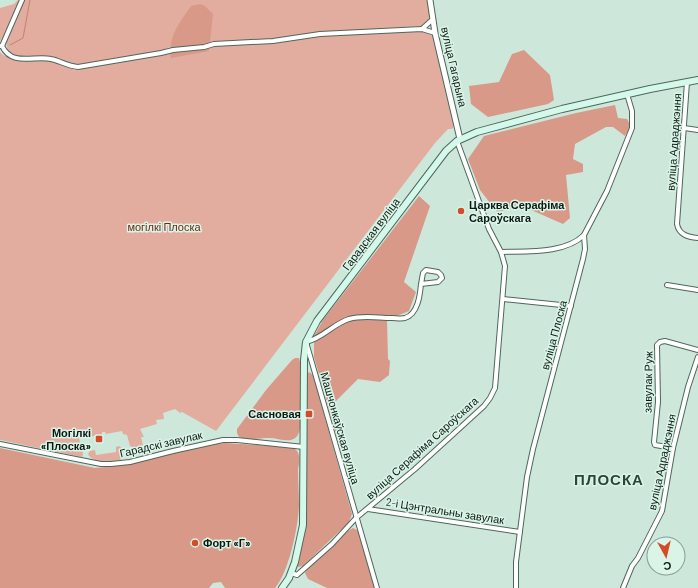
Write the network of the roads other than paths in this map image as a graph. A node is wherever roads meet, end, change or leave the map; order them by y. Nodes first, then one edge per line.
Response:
1 (22, 0) edge
2 (430, 0) edge
3 (433, 19) junction
4 (422, 29) junction
5 (435, 33) junction
6 (1, 46) edge
7 (698, 80) edge
8 (687, 82) junction
9 (627, 94) junction
10 (684, 128) junction
11 (698, 130) edge
12 (458, 140) junction
13 (584, 235) junction
14 (698, 238) edge
15 (501, 252) junction
16 (421, 284) junction
17 (667, 285) dead end
18 (698, 290) edge
19 (503, 299) junction
20 (571, 306) junction
21 (306, 342) junction
22 (698, 350) edge
23 (698, 357) edge
24 (0, 444) edge
25 (304, 447) junction
26 (673, 448) junction
27 (368, 509) junction
28 (356, 518) junction
29 (520, 532) junction
30 (291, 573) junction
31 (282, 588) edge
32 (377, 588) edge
33 (516, 588) edge
34 (623, 588) edge

1 - 6 street
2 - 3 street, вуліца Гагарына
3 - 4 street
3 - 5 street, вуліца Гагарына
4 - 5 street
4 - 6 street
5 - 12 street, вуліца Гагарына
7 - 8 main road, Гарадская вуліца
8 - 9 main road, Гарадская вуліца
8 - 10 street, вуліца Адраджэння
9 - 12 main road, Гарадская вуліца
9 - 13 street, вуліца Плоска
10 - 11 street
10 - 14 street, вуліца Адраджэння
12 - 15 street, вуліца Серафіма Сароўскага
12 - 21 main road, Гарадская вуліца
13 - 15 street
13 - 20 street, вуліца Плоска
15 - 19 street, вуліца Серафіма Сароўскага
16 - 16 street
16 - 21 street
17 - 18 street
19 - 20 street
19 - 27 street, вуліца Серафіма Сароўскага
20 - 29 street, вуліца Плоска
21 - 25 main road, Гарадская вуліца
21 - 28 street, Машчонкаўская вуліца
22 - 26 street, завулак Руж
23 - 26 street, вуліца Адраджэння
24 - 25 street, Гарадскі завулак
25 - 30 main road, Гарадская вуліца
26 - 34 street, вуліца Адраджэння
27 - 28 street, вуліца Серафіма Сароўскага
27 - 29 street, 2-і Цэнтральны завулак
28 - 30 street, вуліца Серафіма Сароўскага
28 - 32 street, Машчонкаўская вуліца
29 - 33 street, вуліца Плоска
30 - 31 main road, Гарадская вуліца

